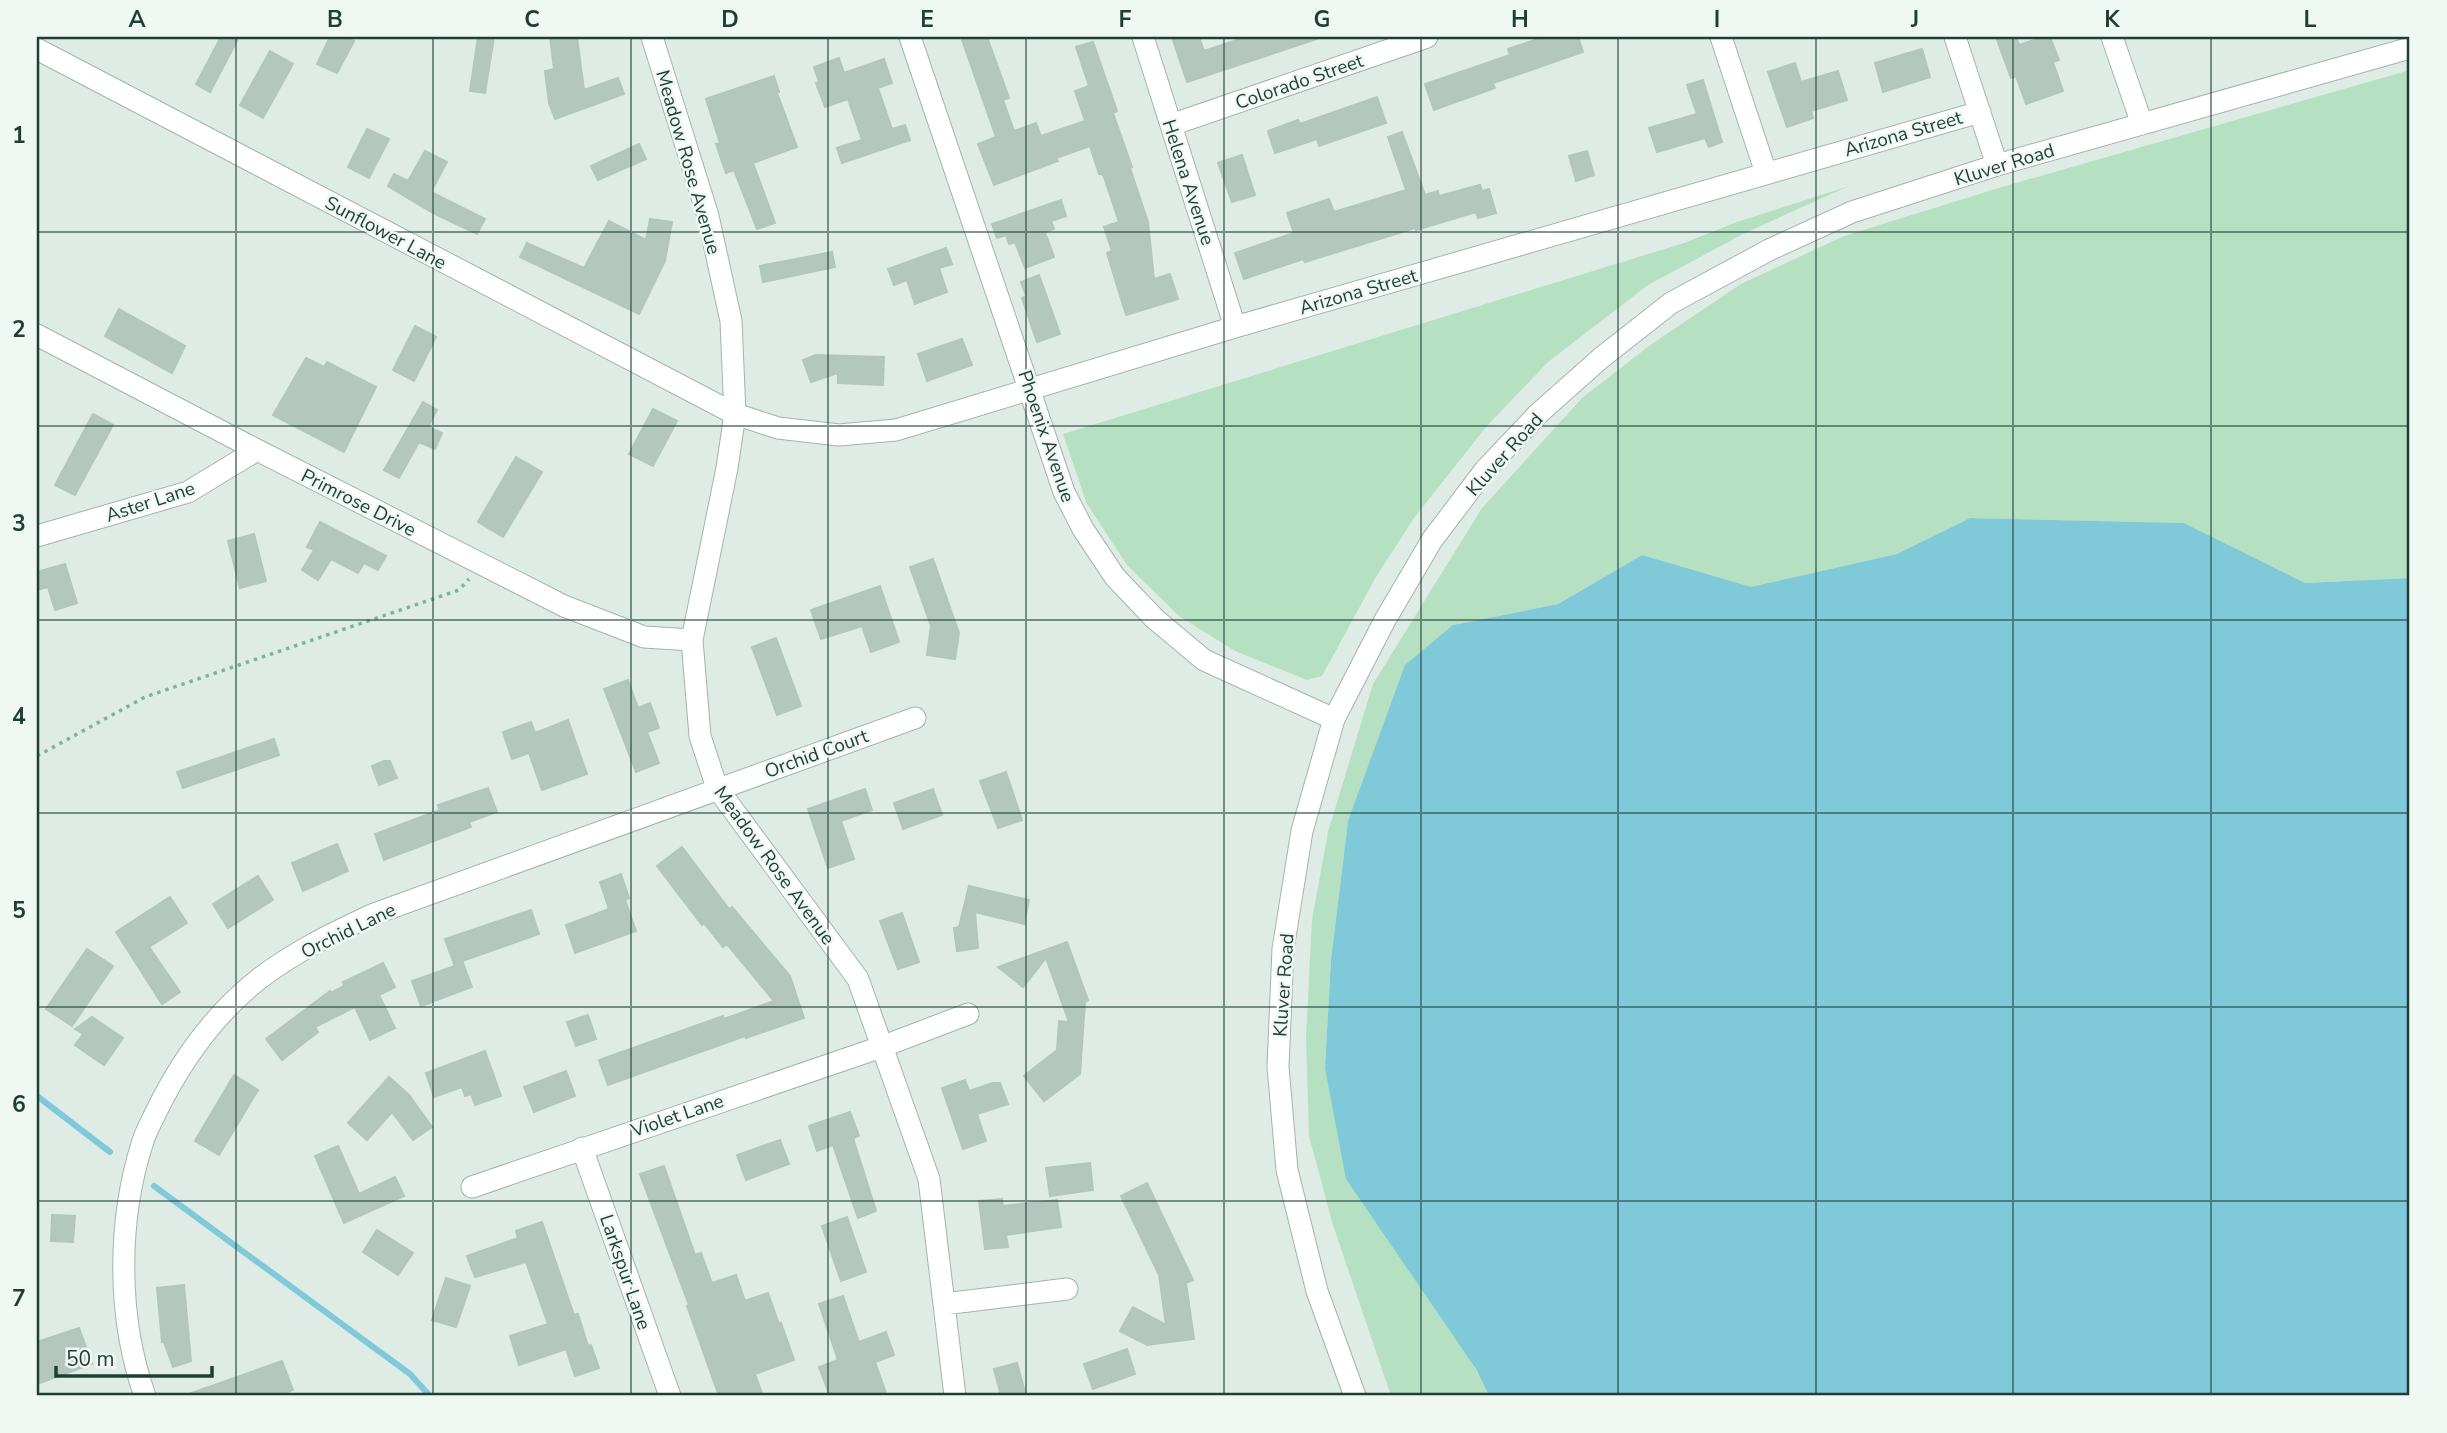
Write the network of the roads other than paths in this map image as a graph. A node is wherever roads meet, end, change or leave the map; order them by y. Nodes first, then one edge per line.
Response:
1 (652, 37) edge
2 (910, 37) edge
3 (1143, 37) edge
4 (1427, 37) edge
5 (1721, 37) edge
6 (1955, 37) edge
7 (2112, 37) edge
8 (2410, 48) edge
9 (37, 49) edge
10 (1980, 111) junction
11 (2142, 124) junction
12 (1171, 125) junction
13 (1997, 165) junction
14 (1766, 173) junction
15 (1235, 327) junction
16 (37, 335) edge
17 (1031, 389) junction
18 (735, 414) junction
19 (257, 450) junction
20 (37, 536) edge
21 (692, 640) junction
22 (915, 718) dead end
23 (1334, 719) junction
24 (717, 788) junction
25 (968, 1014) dead end
26 (884, 1046) junction
27 (582, 1147) junction
28 (472, 1187) dead end
29 (1068, 1289) dead end
30 (944, 1304) junction
31 (145, 1396) edge
32 (670, 1396) edge
33 (956, 1396) edge
34 (1355, 1396) edge

1 - 18 street, Meadow Rose Avenue
2 - 17 street, Phoenix Avenue
3 - 12 street, Helena Avenue
4 - 12 street, Colorado Street
5 - 14 street
6 - 10 street
7 - 11 street
8 - 11 street, Kluver Road
9 - 18 street, Sunflower Lane
10 - 13 street
10 - 14 street, Arizona Street
11 - 13 street, Kluver Road
12 - 15 street, Helena Avenue
13 - 23 street, Kluver Road
14 - 15 street, Arizona Street
15 - 17 street, Arizona Street
16 - 19 street, Primrose Drive
17 - 18 street, Arizona Street
17 - 23 street, Phoenix Avenue
18 - 21 street, Meadow Rose Avenue
19 - 20 street, Aster Lane
19 - 21 street, Primrose Drive
21 - 24 street, Meadow Rose Avenue
22 - 24 street, Orchid Court
23 - 34 street, Kluver Road
24 - 26 street, Meadow Rose Avenue
24 - 31 street, Orchid Lane
25 - 26 street, Violet Lane
26 - 27 street, Violet Lane
26 - 30 street, Meadow Rose Avenue
27 - 28 street, Violet Lane
27 - 32 street, Larkspur Lane
29 - 30 street
30 - 33 street, Meadow Rose Avenue

